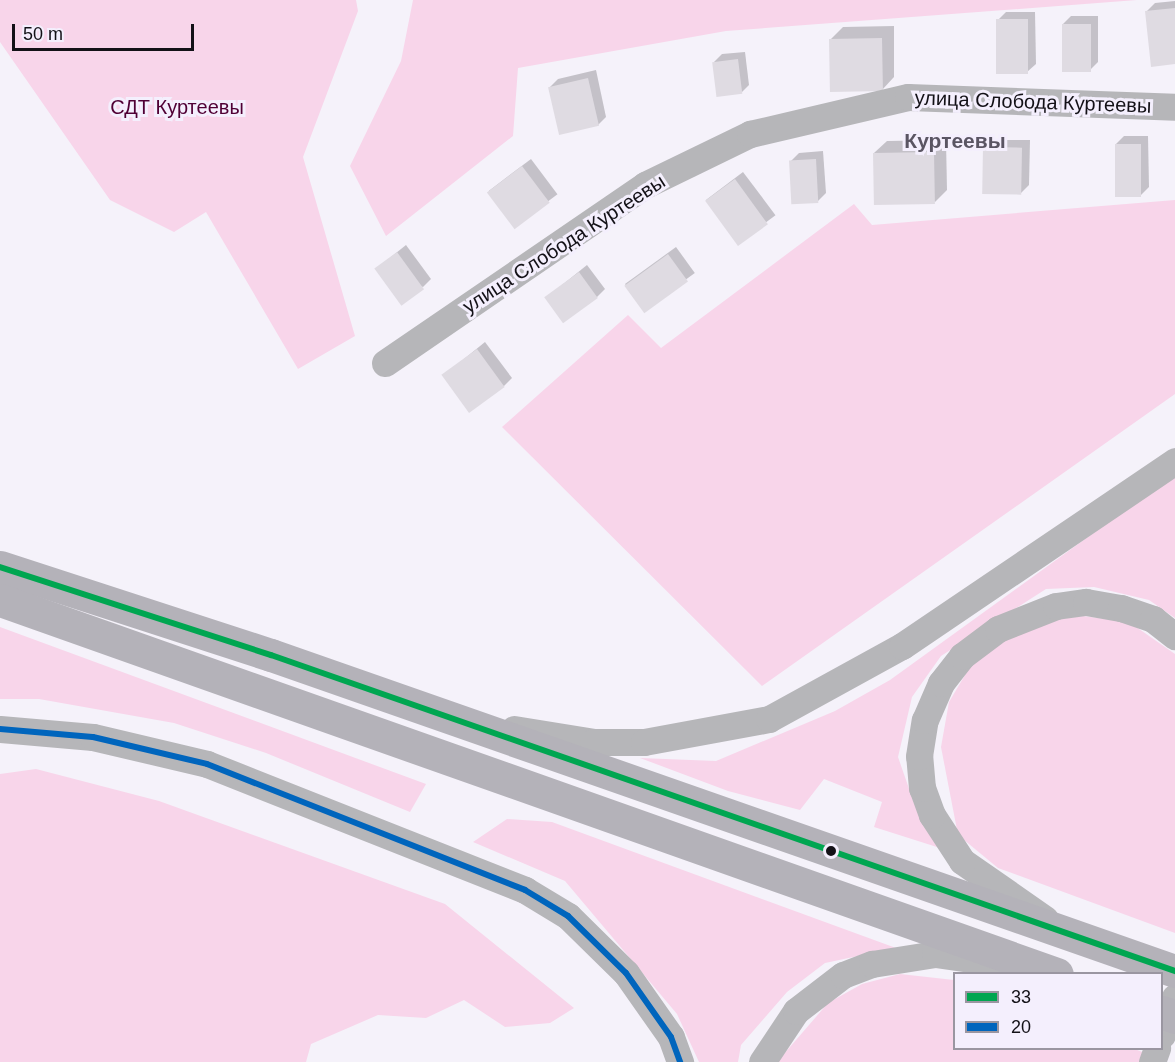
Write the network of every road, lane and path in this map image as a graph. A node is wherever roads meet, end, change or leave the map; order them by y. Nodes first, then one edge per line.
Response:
1 (1175, 107) edge
2 (385, 363) dead end
3 (1175, 461) edge
4 (0, 567) edge
5 (0, 600) edge
6 (1175, 636) edge
7 (456, 720) junction
8 (0, 729) edge
9 (1061, 930) junction
10 (1175, 971) edge
11 (1052, 972) edge
12 (1175, 997) edge
13 (1163, 1030) edge
14 (680, 1062) edge
15 (762, 1062) edge

1 - 2 street, улица Слобода Куртеевы
3 - 7 street
4 - 7 highway
5 - 11 highway
6 - 9 street
7 - 9 highway
8 - 14 street
9 - 10 highway
11 - 15 street
12 - 13 street

